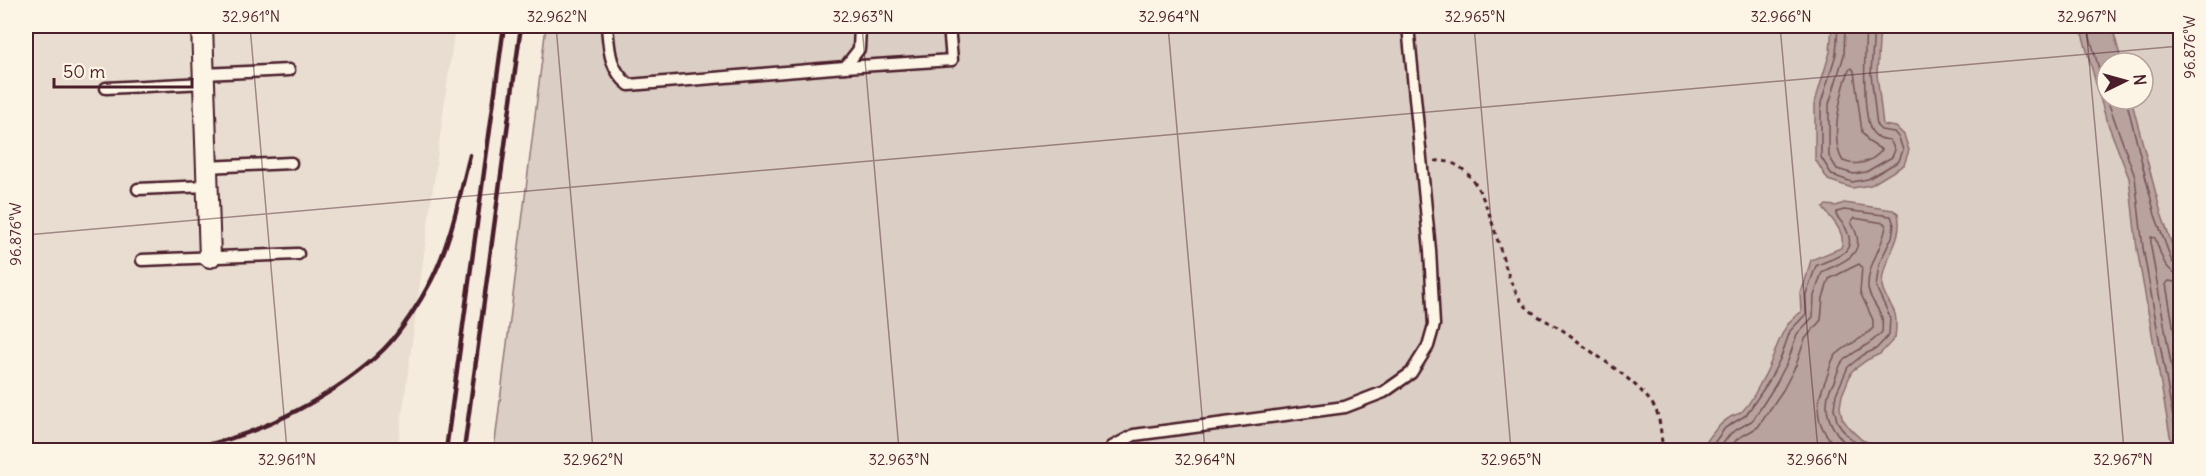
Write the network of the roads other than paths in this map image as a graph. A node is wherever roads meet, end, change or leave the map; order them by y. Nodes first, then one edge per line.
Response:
1 (202, 26) edge
2 (607, 26) edge
3 (860, 26) edge
4 (949, 26) edge
5 (1408, 26) edge
6 (845, 67) junction
7 (289, 70) dead end
8 (203, 78) junction
9 (106, 88) dead end
10 (291, 163) dead end
11 (207, 176) junction
12 (138, 189) dead end
13 (298, 254) dead end
14 (210, 257) junction
15 (142, 260) dead end
16 (1110, 450) edge

1 - 8 street
2 - 6 lane
3 - 6 lane
4 - 6 lane
5 - 16 lane
7 - 8 lane
8 - 9 lane
8 - 11 street
10 - 11 lane
11 - 12 lane
11 - 14 street
13 - 14 lane
14 - 15 lane

